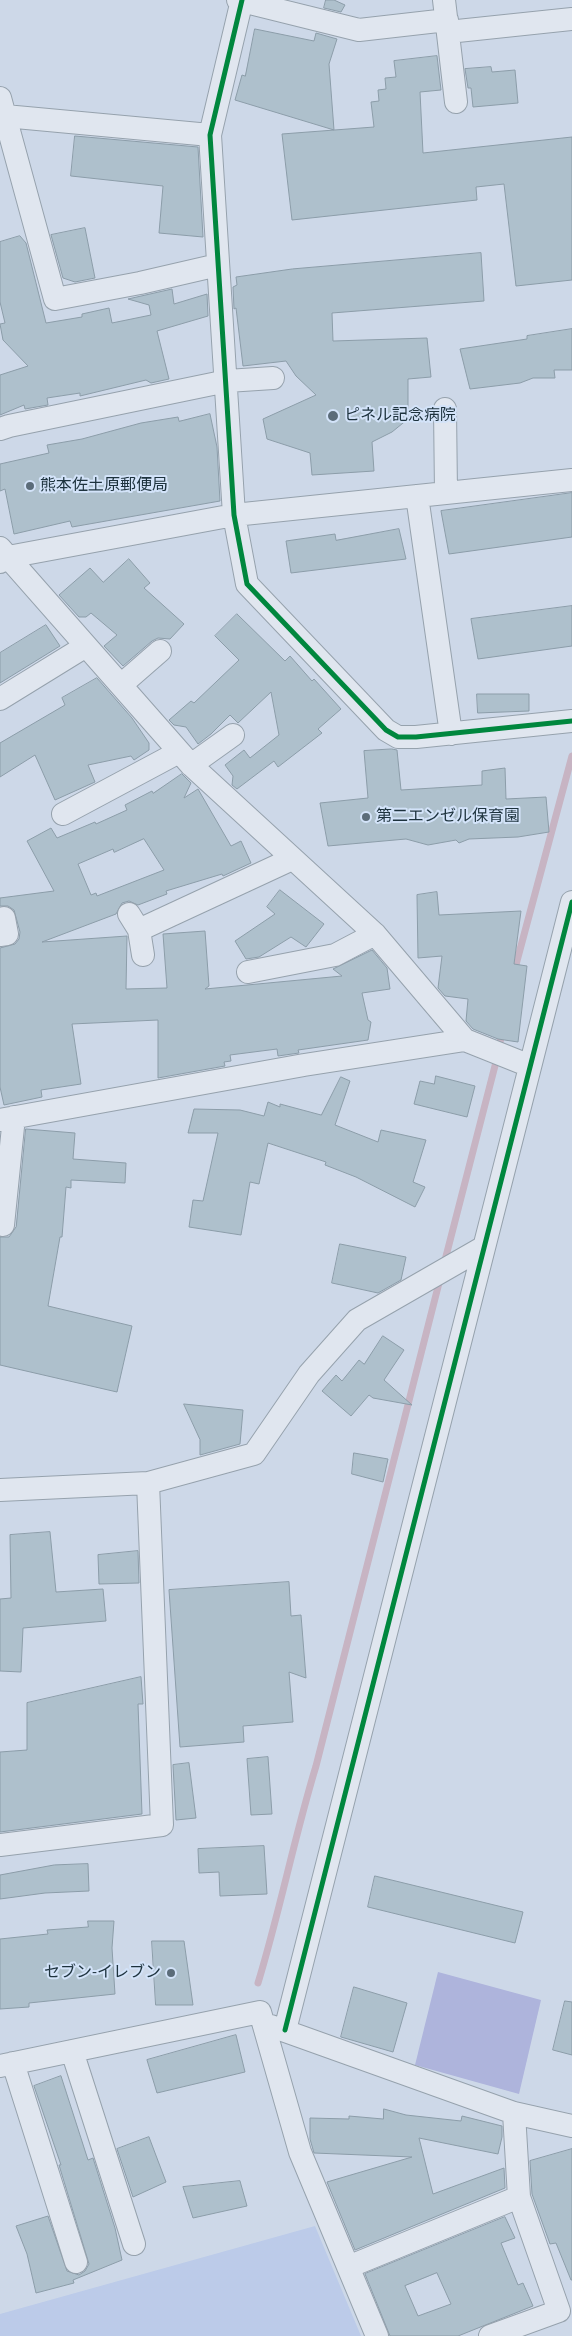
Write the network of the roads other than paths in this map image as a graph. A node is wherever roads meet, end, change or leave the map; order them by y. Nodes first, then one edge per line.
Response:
1 (241, 0) edge
2 (446, 17) edge
3 (572, 19) edge
4 (456, 102) dead end
5 (3, 107) edge
6 (210, 135) junction
7 (218, 265) junction
8 (272, 378) dead end
9 (228, 381) junction
10 (445, 409) dead end
11 (0, 429) edge
12 (572, 480) edge
13 (446, 493) junction
14 (417, 496) junction
15 (234, 515) junction
16 (3, 556) edge
17 (86, 646) junction
18 (160, 652) dead end
19 (120, 685) junction
20 (0, 699) edge
21 (572, 721) edge
22 (451, 734) junction
23 (233, 735) dead end
24 (185, 759) junction
25 (62, 814) dead end
26 (292, 859) junction
27 (572, 902) edge
28 (375, 934) junction
29 (143, 955) dead end
30 (248, 972) dead end
31 (465, 1040) junction
32 (530, 1066) junction
33 (7, 1119) edge
34 (3, 1225) dead end
35 (484, 1247) junction
36 (148, 1483) junction
37 (0, 1490) edge
38 (0, 1845) edge
39 (263, 2023) junction
40 (285, 2030) junction
41 (72, 2051) junction
42 (7, 2064) edge
43 (514, 2113) junction
44 (572, 2126) edge
45 (519, 2197) junction
46 (134, 2244) dead end
47 (76, 2262) dead end
48 (348, 2267) junction
49 (377, 2336) edge
50 (490, 2336) edge

1 - 2 street
1 - 6 street
2 - 3 street
2 - 4 street
5 - 6 street
5 - 7 street
6 - 7 street
7 - 9 street
8 - 9 street
9 - 11 street
9 - 15 street
10 - 13 street
12 - 13 street
13 - 14 street
14 - 15 street
14 - 22 street
15 - 16 street
15 - 22 street
16 - 17 street
17 - 19 street
17 - 20 street
18 - 19 street
19 - 24 street
21 - 22 street
23 - 24 street
24 - 25 street
24 - 26 street
26 - 28 street
26 - 29 street
27 - 32 street
28 - 30 street
28 - 31 street
31 - 32 street
31 - 33 street
32 - 35 street
33 - 34 street
35 - 36 street
35 - 40 street
36 - 37 street
36 - 38 street
39 - 40 street
39 - 41 street
39 - 48 street
40 - 43 street
41 - 42 street
41 - 46 street
42 - 47 street
43 - 44 street
43 - 45 street
45 - 48 street
45 - 50 street
48 - 49 street

